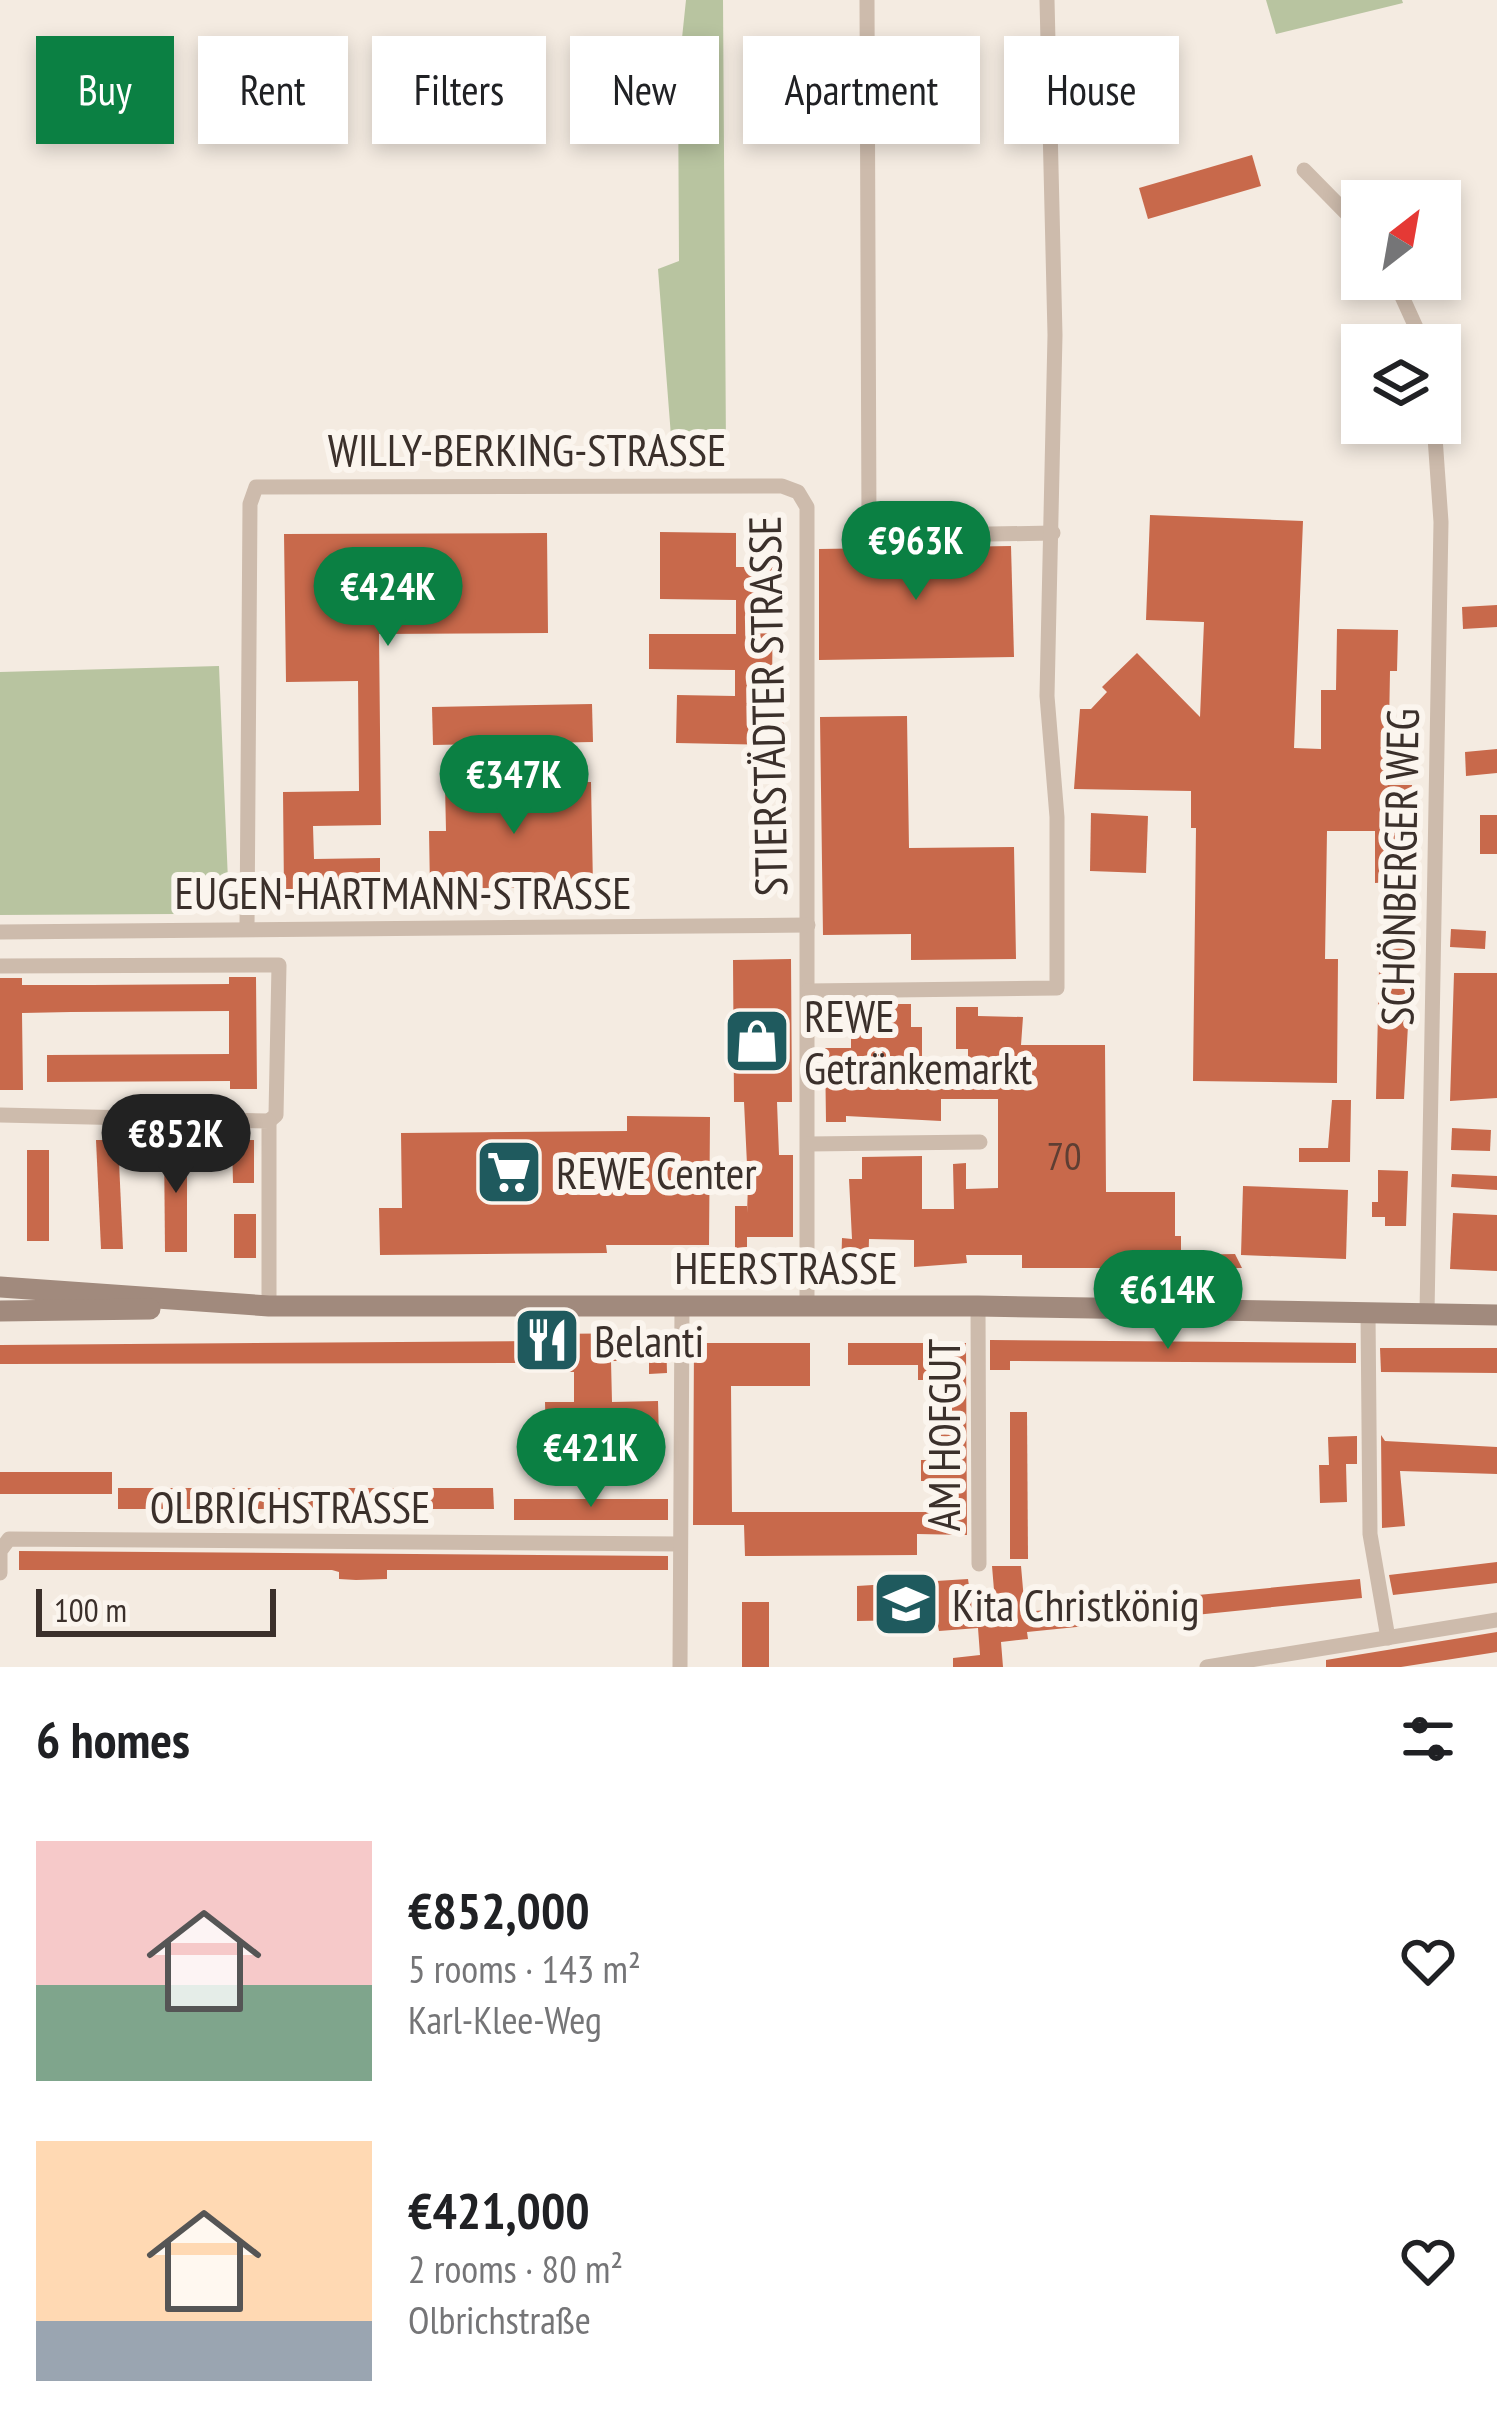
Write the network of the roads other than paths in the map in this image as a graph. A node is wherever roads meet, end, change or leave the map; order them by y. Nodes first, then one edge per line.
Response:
1 (867, 0) edge
2 (1047, 0) edge
3 (1304, 170) dead end
4 (1341, 208) edge
5 (1435, 444) edge
6 (798, 492) joint
7 (1053, 533) junction
8 (808, 925) junction
9 (248, 929) junction
10 (0, 932) edge
11 (0, 966) edge
12 (808, 991) junction
13 (0, 1115) edge
14 (269, 1121) junction
15 (980, 1142) dead end
16 (808, 1144) junction
17 (0, 1287) edge
18 (204, 1304) junction
19 (269, 1306) junction
20 (682, 1306) junction
21 (807, 1306) junction
22 (978, 1306) junction
23 (0, 1311) edge
24 (1427, 1312) junction
25 (1368, 1313) junction
26 (1497, 1315) edge
27 (680, 1544) junction
28 (979, 1564) dead end
29 (0, 1573) edge
30 (1497, 1620) edge
31 (1388, 1638) junction
32 (680, 1667) edge
33 (1207, 1667) edge

1 - 7 street
2 - 7 street
3 - 4 street
5 - 24 street, SCHÖNBERGER WEG
6 - 8 street, STIERSTÄDTER STRASSE
6 - 9 street, WILLY-BERKING-STRASSE
7 - 12 street
8 - 9 street, EUGEN-HARTMANN-STRASSE
8 - 12 street, STIERSTÄDTER STRASSE
9 - 10 street, EUGEN-HARTMANN-STRASSE
11 - 14 street
12 - 16 street, STIERSTÄDTER STRASSE
13 - 14 street
14 - 19 street
15 - 16 street
16 - 21 street, STIERSTÄDTER STRASSE
17 - 18 main road, HEERSTRASSE
18 - 19 main road, HEERSTRASSE
18 - 23 main road, HEERSTRASSE
19 - 20 main road, HEERSTRASSE
20 - 21 main road, HEERSTRASSE
20 - 27 street
21 - 22 main road, HEERSTRASSE
22 - 25 main road, HEERSTRASSE
22 - 28 street, AM HOFGUT
24 - 25 main road, HEERSTRASSE
24 - 26 main road, HEERSTRASSE
25 - 31 street
27 - 29 street, OLBRICHSTRASSE
27 - 32 street
30 - 31 street
31 - 33 street

